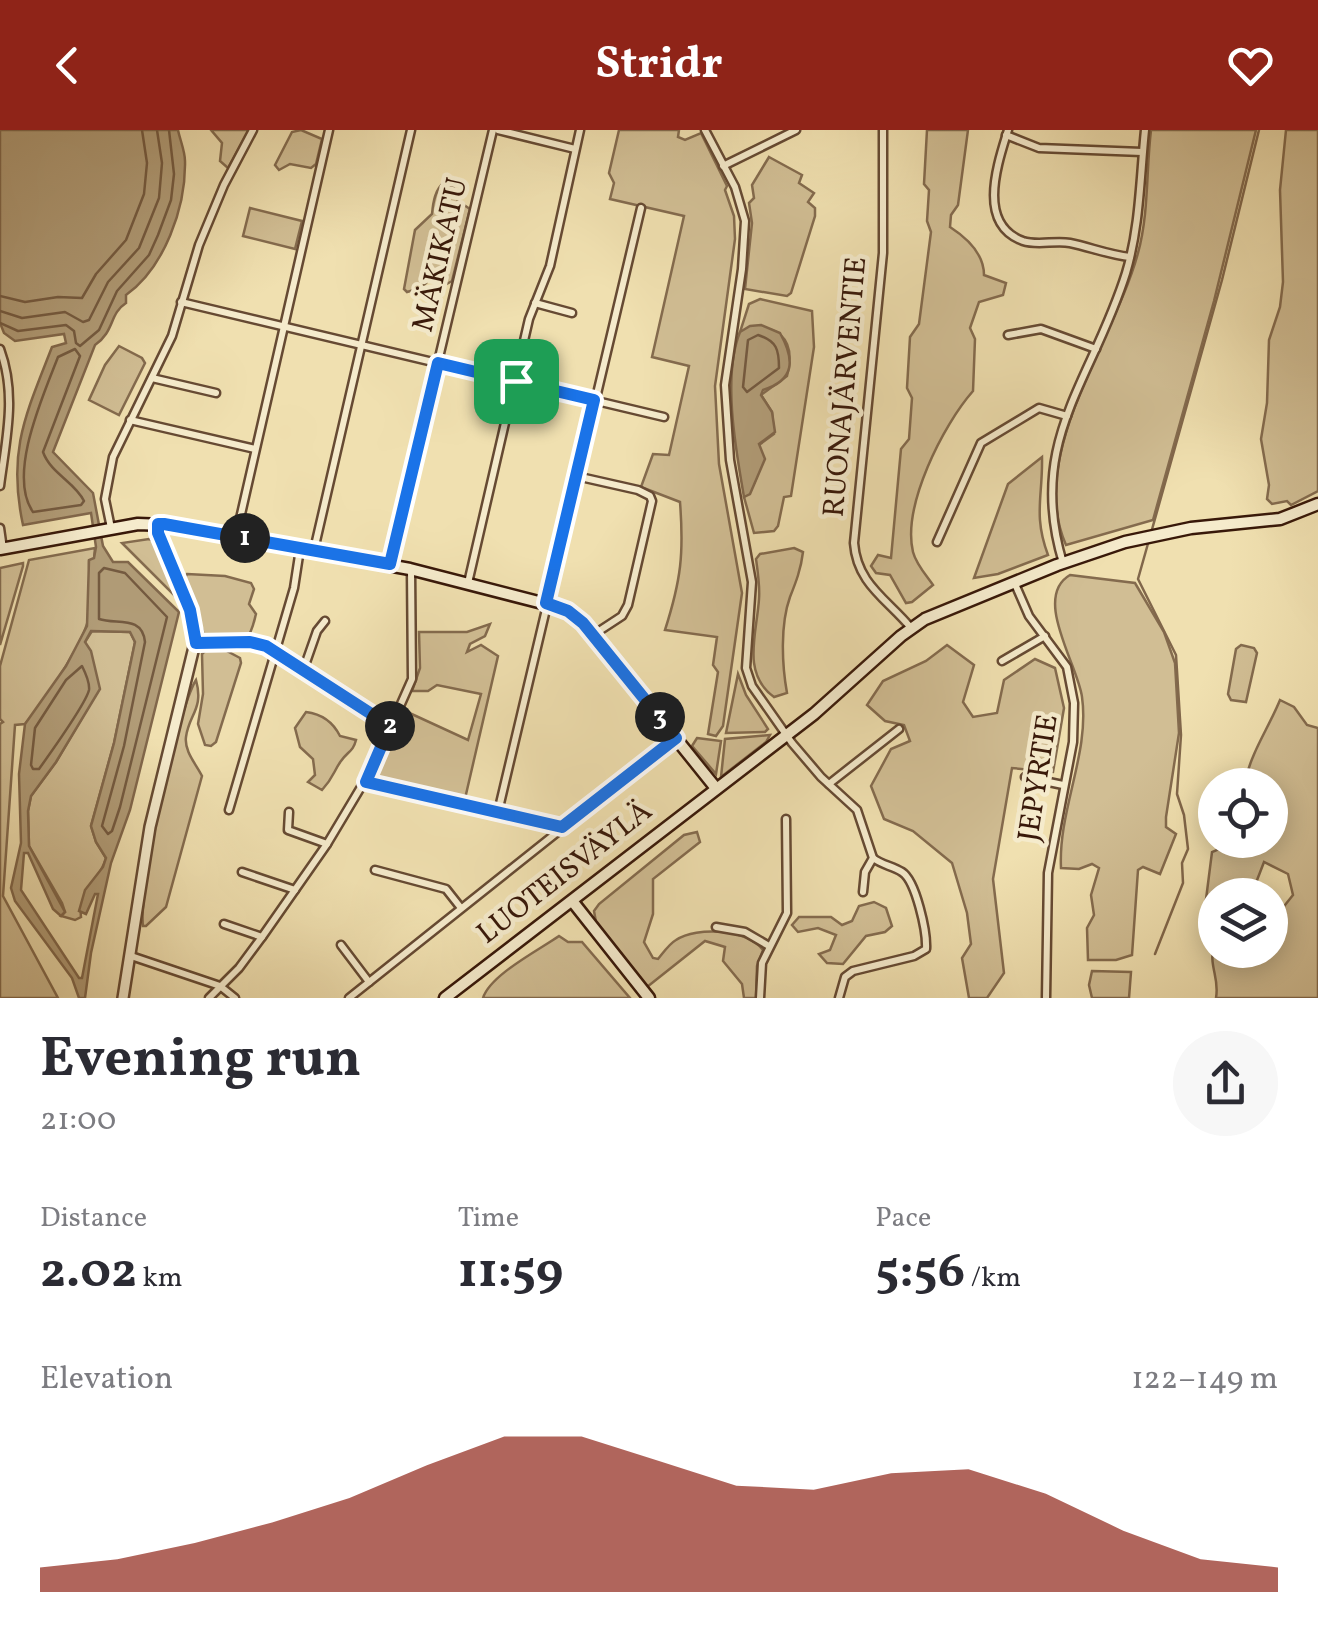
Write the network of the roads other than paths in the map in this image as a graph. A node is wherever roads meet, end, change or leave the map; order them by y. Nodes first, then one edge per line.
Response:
1 (253, 130) edge
2 (330, 130) edge
3 (411, 130) edge
4 (496, 130) edge
5 (580, 130) edge
6 (705, 130) edge
7 (796, 130) edge
8 (883, 130) edge
9 (1145, 130) edge
10 (1007, 132) edge
11 (575, 148) junction
12 (1143, 152) junction
13 (723, 166) junction
14 (641, 208) dead end
15 (1130, 257) junction
16 (181, 302) junction
17 (535, 303) junction
18 (572, 313) dead end
19 (284, 328) junction
20 (1008, 335) dead end
21 (360, 344) junction
22 (0, 349) edge
23 (1096, 349) junction
24 (438, 363) junction
25 (152, 378) junction
26 (516, 381) junction
27 (216, 393) dead end
28 (594, 400) junction
29 (1067, 416) junction
30 (664, 417) dead end
31 (130, 420) junction
32 (256, 449) junction
33 (576, 476) junction
34 (0, 486) edge
35 (1318, 504) edge
36 (158, 524) junction
37 (0, 528) edge
38 (108, 530) junction
39 (236, 536) junction
40 (937, 542) dead end
41 (300, 548) junction
42 (2, 549) edge
43 (314, 550) junction
44 (1064, 563) junction
45 (390, 564) junction
46 (410, 569) junction
47 (1014, 582) junction
48 (468, 583) junction
49 (546, 603) junction
50 (325, 621) dead end
51 (911, 628) junction
52 (593, 635) junction
53 (1045, 636) junction
54 (196, 643) junction
55 (274, 652) junction
56 (1002, 660) dead end
57 (303, 671) junction
58 (390, 726) junction
59 (899, 729) dead end
60 (786, 734) junction
61 (676, 738) junction
62 (1025, 777) dead end
63 (366, 782) junction
64 (829, 784) junction
65 (1062, 784) junction
66 (715, 787) junction
67 (228, 810) dead end
68 (288, 812) dead end
69 (498, 812) junction
70 (786, 819) dead end
71 (562, 827) junction
72 (327, 844) junction
73 (873, 858) junction
74 (375, 870) dead end
75 (242, 872) dead end
76 (295, 890) junction
77 (863, 892) dead end
78 (572, 902) junction
79 (461, 908) junction
80 (224, 924) dead end
81 (716, 927) dead end
82 (262, 937) junction
83 (340, 945) dead end
84 (769, 946) junction
85 (130, 956) junction
86 (368, 982) junction
87 (220, 986) junction
88 (123, 998) edge
89 (208, 998) edge
90 (235, 998) edge
91 (349, 998) edge
92 (445, 998) edge
93 (649, 998) edge
94 (760, 998) edge
95 (839, 998) edge
96 (1046, 998) edge

1 - 16 street
2 - 19 street
3 - 21 street
4 - 11 street
4 - 24 street, MÄKIKATU
5 - 11 street
6 - 13 street
7 - 13 street
8 - 51 street, RUONAJÄRVENTIE
9 - 12 street
10 - 12 street
10 - 15 street
11 - 17 street
12 - 15 street
13 - 60 street
14 - 28 street
15 - 23 street
16 - 19 street
16 - 25 street
17 - 18 street
17 - 26 street
19 - 21 street
19 - 32 street
20 - 23 street
21 - 24 street
21 - 43 street
22 - 34 street
23 - 29 street
24 - 26 street
24 - 45 street, MÄKIKATU
25 - 27 street
25 - 31 street
26 - 28 street
26 - 48 street
28 - 30 street
28 - 33 street
29 - 40 street
29 - 44 street
31 - 32 street
31 - 38 street
32 - 39 street
33 - 49 street
33 - 52 street
35 - 44 main road, LUOTEISVÄYLÄ
36 - 38 main road
36 - 39 main road
36 - 54 street
37 - 42 street
38 - 42 main road
39 - 41 main road
41 - 43 main road
41 - 55 street
43 - 45 main road
44 - 47 main road, LUOTEISVÄYLÄ
45 - 46 main road
46 - 48 main road
46 - 58 street
47 - 51 main road, LUOTEISVÄYLÄ
47 - 53 street, JEPYRTIE
48 - 49 main road
49 - 52 main road
49 - 69 street
50 - 57 street
51 - 60 main road, LUOTEISVÄYLÄ
52 - 61 main road
53 - 56 street
53 - 65 street, JEPYRTIE
54 - 55 street
54 - 85 street
55 - 57 street
55 - 67 street
57 - 58 street
58 - 63 street
59 - 64 street
60 - 64 street
60 - 66 main road, LUOTEISVÄYLÄ
61 - 66 main road
61 - 71 street
62 - 65 street
63 - 69 street
63 - 72 street
64 - 73 street
65 - 96 street, JEPYRTIE
66 - 78 main road, LUOTEISVÄYLÄ
68 - 72 street
69 - 71 street
70 - 84 street
71 - 79 street
72 - 76 street
73 - 77 street
73 - 95 street
74 - 79 street
75 - 76 street
76 - 82 street
78 - 92 main road, LUOTEISVÄYLÄ
78 - 93 main road
79 - 86 street
80 - 82 street
81 - 84 street
82 - 87 street
83 - 86 street
84 - 94 street
85 - 87 street
85 - 88 street
86 - 91 street
87 - 89 street
87 - 90 street

